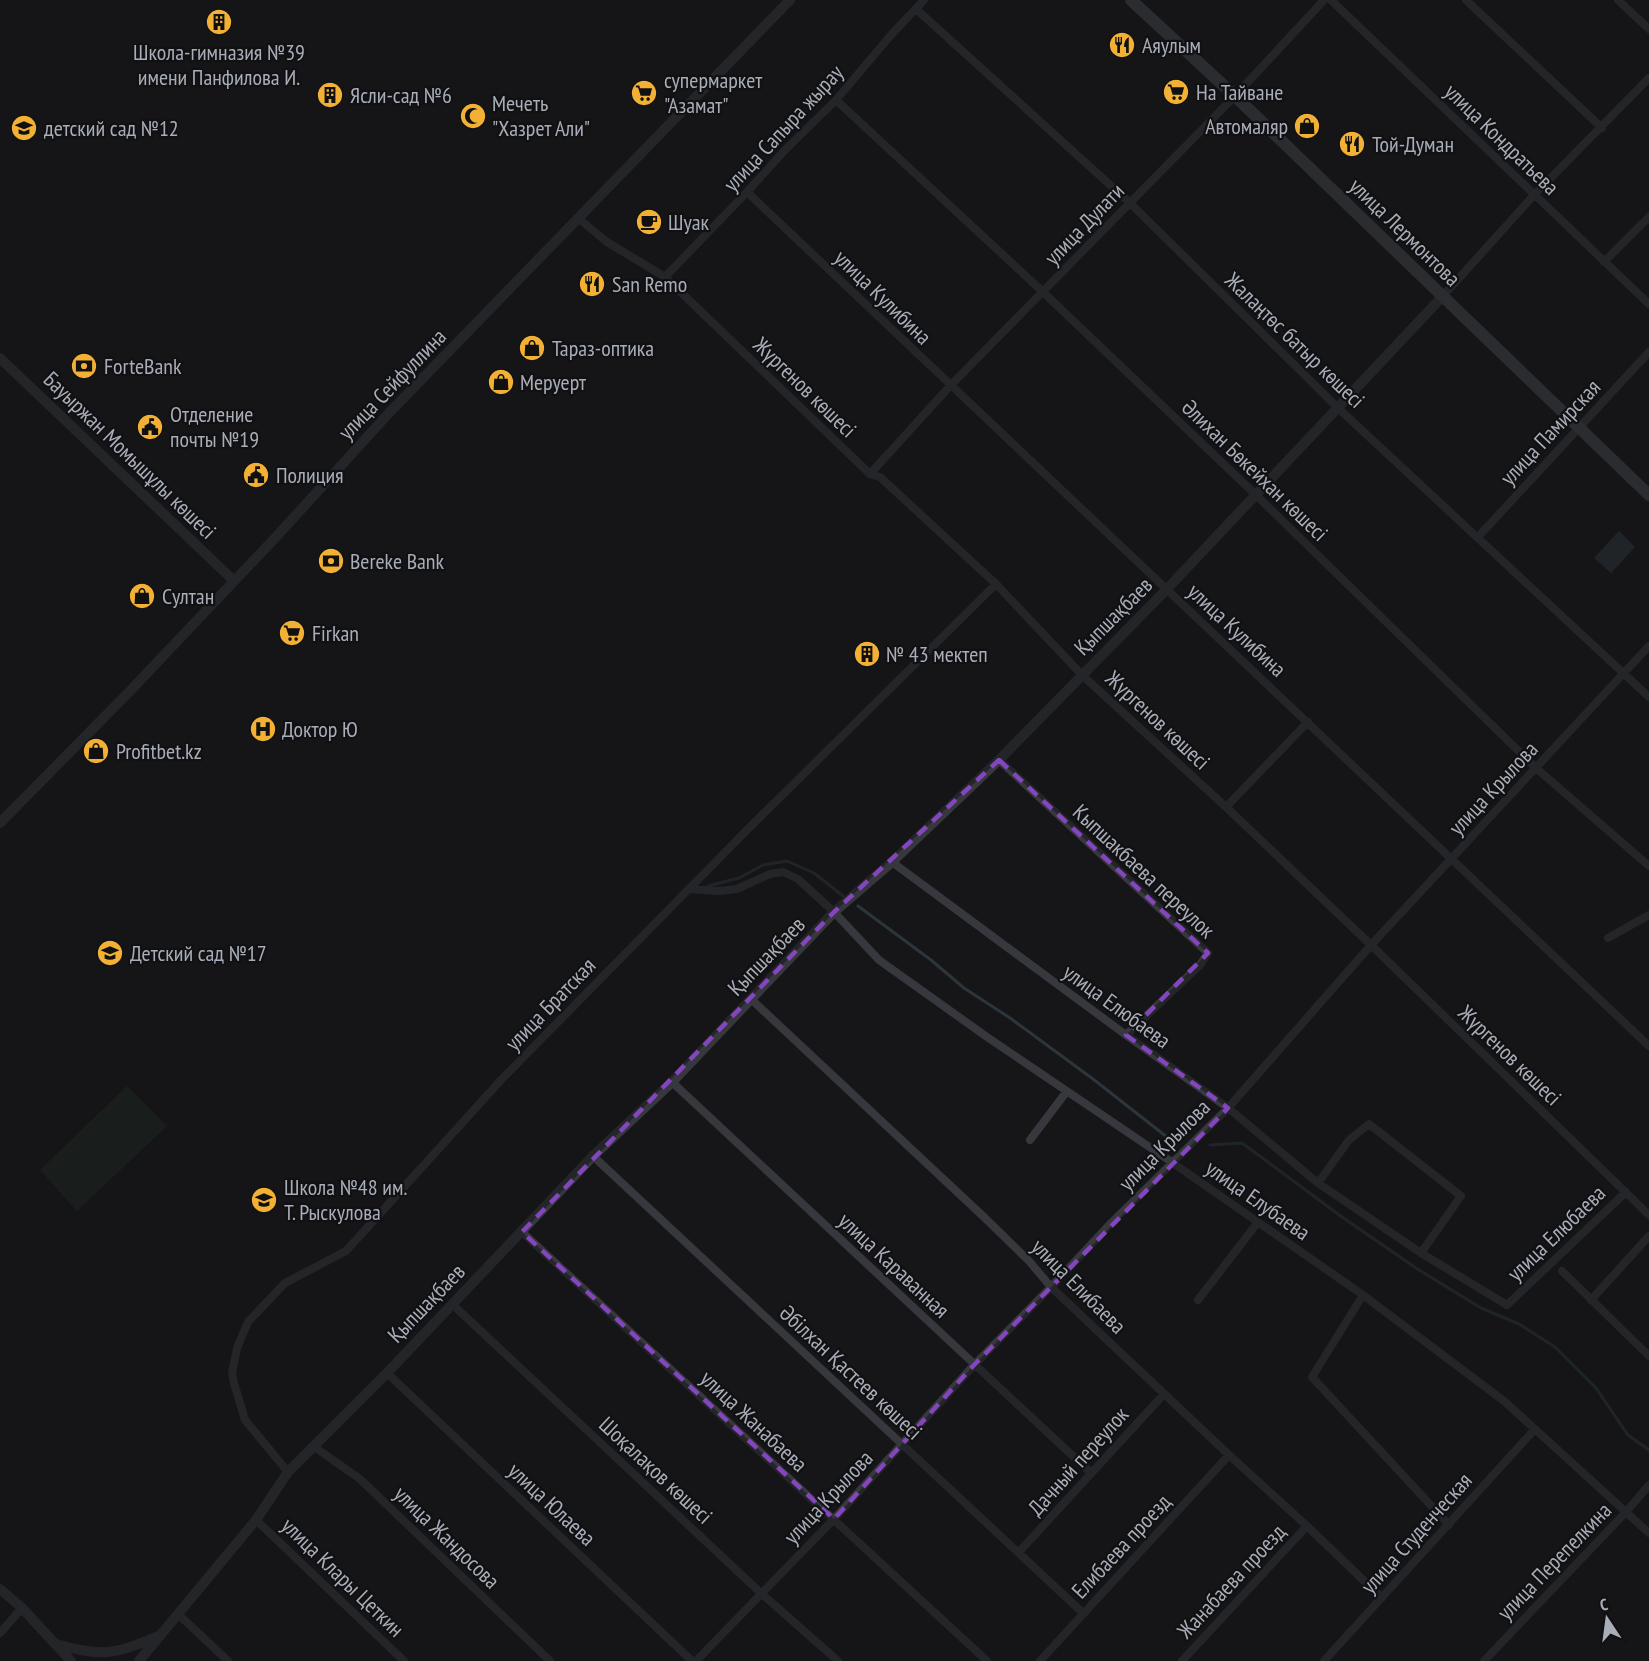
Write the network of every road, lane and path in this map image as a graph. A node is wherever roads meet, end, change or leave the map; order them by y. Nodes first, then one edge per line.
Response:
1 (790, 0) edge
2 (924, 0) edge
3 (1131, 0) edge
4 (1324, 0) edge
5 (1331, 0) edge
6 (1466, 0) edge
7 (1618, 0) edge
8 (916, 9) junction
9 (1649, 29) edge
10 (1649, 78) edge
11 (1235, 96) junction
12 (836, 100) junction
13 (1602, 128) junction
14 (747, 192) junction
15 (1534, 195) junction
16 (1130, 203) junction
17 (1649, 217) edge
18 (578, 218) junction
19 (1605, 262) junction
20 (665, 278) junction
21 (1043, 292) junction
22 (1442, 297) junction
23 (1649, 304) edge
24 (1649, 352) edge
25 (0, 358) edge
26 (950, 386) junction
27 (1338, 408) junction
28 (1579, 428) junction
29 (870, 474) junction
30 (1256, 495) junction
31 (1649, 495) edge
32 (1478, 537) junction
33 (233, 580) junction
34 (996, 584) junction
35 (1167, 589) junction
36 (1649, 646) edge
37 (1623, 674) junction
38 (1082, 675) junction
39 (1649, 697) edge
40 (1308, 722) junction
41 (999, 760) junction
42 (1536, 768) junction
43 (1226, 807) junction
44 (0, 823) edge
45 (1452, 858) junction
46 (892, 862) junction
47 (1649, 867) edge
48 (689, 889) junction
49 (834, 912) junction
50 (1649, 915) edge
51 (1608, 938) dead end
52 (1371, 945) junction
53 (751, 999) junction
54 (1126, 1035) junction
55 (1649, 1046) edge
56 (672, 1082) junction
57 (1067, 1091) junction
58 (1228, 1108) junction
59 (1030, 1140) dead end
60 (594, 1156) junction
61 (1173, 1163) junction
62 (1318, 1183) junction
63 (1626, 1192) junction
64 (1649, 1215) edge
65 (1258, 1222) junction
66 (522, 1232) junction
67 (1649, 1236) edge
68 (1421, 1253) junction
69 (1562, 1271) dead end
70 (1052, 1287) junction
71 (1363, 1295) junction
72 (1198, 1300) dead end
73 (1591, 1300) junction
74 (452, 1304) junction
75 (1649, 1356) edge
76 (974, 1365) junction
77 (387, 1372) junction
78 (1164, 1394) junction
79 (1535, 1429) junction
80 (901, 1443) junction
81 (313, 1446) junction
82 (1229, 1455) junction
83 (288, 1472) junction
84 (1091, 1473) junction
85 (1649, 1485) edge
86 (1626, 1512) junction
87 (834, 1519) junction
88 (256, 1520) junction
89 (1449, 1525) junction
90 (1307, 1526) junction
91 (1649, 1533) edge
92 (1019, 1552) junction
93 (0, 1589) edge
94 (762, 1593) junction
95 (1382, 1598) junction
96 (22, 1608) junction
97 (178, 1614) junction
98 (1083, 1614) junction
99 (0, 1633) edge
100 (161, 1635) junction
101 (56, 1644) junction
102 (71, 1661) edge
103 (139, 1661) edge
104 (228, 1661) edge
105 (404, 1661) edge
106 (550, 1661) edge
107 (694, 1661) edge
108 (838, 1661) edge
109 (987, 1661) edge
110 (1040, 1661) edge
111 (1182, 1661) edge
112 (1324, 1661) edge
113 (1484, 1661) edge

1 - 18 street, улица Сейфуллина
2 - 8 street, улица Сапыра жырау
3 - 11 main road, улица Лермонтова
4 - 11 street, улица Дулати
5 - 15 street, улица Кондратьева
6 - 13 street
7 - 9 street
8 - 12 street, улица Сапыра жырау
8 - 16 street, Жалаңтөс батыр көшесі
10 - 13 street
11 - 16 street, улица Дулати
11 - 22 main road, улица Лермонтова
12 - 14 street, улица Сапыра жырау
12 - 21 street, Әлихан Бөкейхан көшесі
13 - 15 street
14 - 20 street, улица Сапыра жырау
14 - 26 street, улица Кулибина
15 - 19 street, улица Кондратьева
15 - 22 street
16 - 21 street, улица Дулати
16 - 27 street, Жалаңтөс батыр көшесі
17 - 19 street
18 - 20 street, Жүргенов көшесі
18 - 33 street, улица Сейфуллина
19 - 23 street, улица Кондратьева
20 - 29 street, Жүргенов көшесі
21 - 26 street, улица Дулати
21 - 30 street, Әлихан Бөкейхан көшесі
22 - 27 street, Қыпшақбаев
22 - 28 main road, улица Лермонтова
24 - 28 street, улица Памирская
25 - 33 street, Бауыржан Момышұлы көшесі
26 - 29 street, улица Дулати
26 - 35 street, улица Кулибина
27 - 30 street, Қыпшақбаев
27 - 32 street, Жалаңтөс батыр көшесі
28 - 31 main road, улица Лермонтова
28 - 32 street, улица Памирская
29 - 34 street, Жүргенов көшесі
30 - 35 street, Қыпшақбаев
30 - 42 street, Әлихан Бөкейхан көшесі
32 - 37 street, Жалаңтөс батыр көшесі
33 - 44 street, улица Сейфуллина
34 - 38 street, Жүргенов көшесі
34 - 48 street, улица Братская
35 - 38 street, Қыпшақбаев
35 - 40 street, улица Кулибина
36 - 37 street, улица Крылова
37 - 39 street, Жалаңтөс батыр көшесі
37 - 42 street, улица Крылова
38 - 41 street, Қыпшақбаев
38 - 43 street, Жүргенов көшесі
40 - 43 street
40 - 45 street, улица Кулибина
41 - 46 street, Қыпшақбаев
41 - 54 street, Кыпшакбаева переулок
42 - 45 street, улица Крылова
42 - 47 street, Әлихан Бөкейхан көшесі
43 - 52 street, Жүргенов көшесі
45 - 52 street, улица Крылова
45 - 55 street, улица Кулибина
46 - 49 street, Қыпшақбаев
46 - 54 street, улица Елюбаева
48 - 49 street, улица Елубаева
48 - 83 street, улица Братская
49 - 53 street, Қыпшақбаев
49 - 57 street, улица Елубаева
50 - 51 street
52 - 58 street, улица Крылова
52 - 63 street, Жүргенов көшесі
53 - 56 street, Қыпшақбаев
53 - 70 street, улица Елибаева
54 - 58 street, улица Елюбаева
56 - 60 street, Қыпшақбаев
56 - 76 street, улица Караванная
57 - 59 street
57 - 61 street, улица Елубаева
58 - 61 street, улица Крылова
58 - 62 street, улица Елюбаева
60 - 66 street, Қыпшақбаев
60 - 80 street, Әбілхан Қастеев көшесі
61 - 65 street, улица Елубаева
61 - 70 street, улица Крылова
62 - 68 street, улица Елюбаева
62 - 68 street
63 - 64 street, Жүргенов көшесі
63 - 68 street, улица Елюбаева
65 - 71 street, улица Елубаева
65 - 72 street
66 - 74 street, Қыпшақбаев
66 - 87 street, улица Жанабаева
67 - 73 street
69 - 73 street
70 - 76 street, улица Крылова
70 - 78 street, улица Елибаева
71 - 79 street, улица Елубаева
71 - 89 street
73 - 75 street
74 - 77 street, Қыпшақбаев
74 - 94 street, Шоқалақов көшесі
76 - 80 street, улица Крылова
76 - 84 street, улица Караванная
77 - 81 street, Қыпшақбаев
77 - 107 street, улица Юлаева
78 - 82 street, улица Елибаева
78 - 84 street, Дачный переулок
79 - 86 street, улица Елубаева
79 - 89 street, улица Студенческая
80 - 87 street, улица Крылова
80 - 92 street, Әбілхан Қастеев көшесі
81 - 83 street, Қыпшақбаев
81 - 106 street, улица Жандосова
82 - 90 street, улица Елибаева
82 - 98 street, Елибаева проезд
83 - 88 street, Қыпшақбаев
84 - 92 street, Дачный переулок
85 - 86 street, улица Перепелкина
86 - 91 street, улица Елубаева
86 - 113 street, улица Перепелкина
87 - 94 street, улица Крылова
87 - 109 street, улица Жанабаева
88 - 97 street, Қыпшақбаев
88 - 105 street, улица Клары Цеткин
89 - 95 street, улица Студенческая
90 - 95 street, улица Елибаева
90 - 111 street, Жанабаева проезд
92 - 98 street, Әбілхан Қастеев көшесі
93 - 96 street
94 - 107 street, улица Крылова
94 - 108 street, Шоқалақов көшесі
95 - 112 street, улица Студенческая
96 - 99 street
96 - 101 street
97 - 100 street, Қыпшақбаев
97 - 104 street
98 - 110 street, Елибаева проезд
100 - 101 street
100 - 103 street, Қыпшақбаев
101 - 102 street

